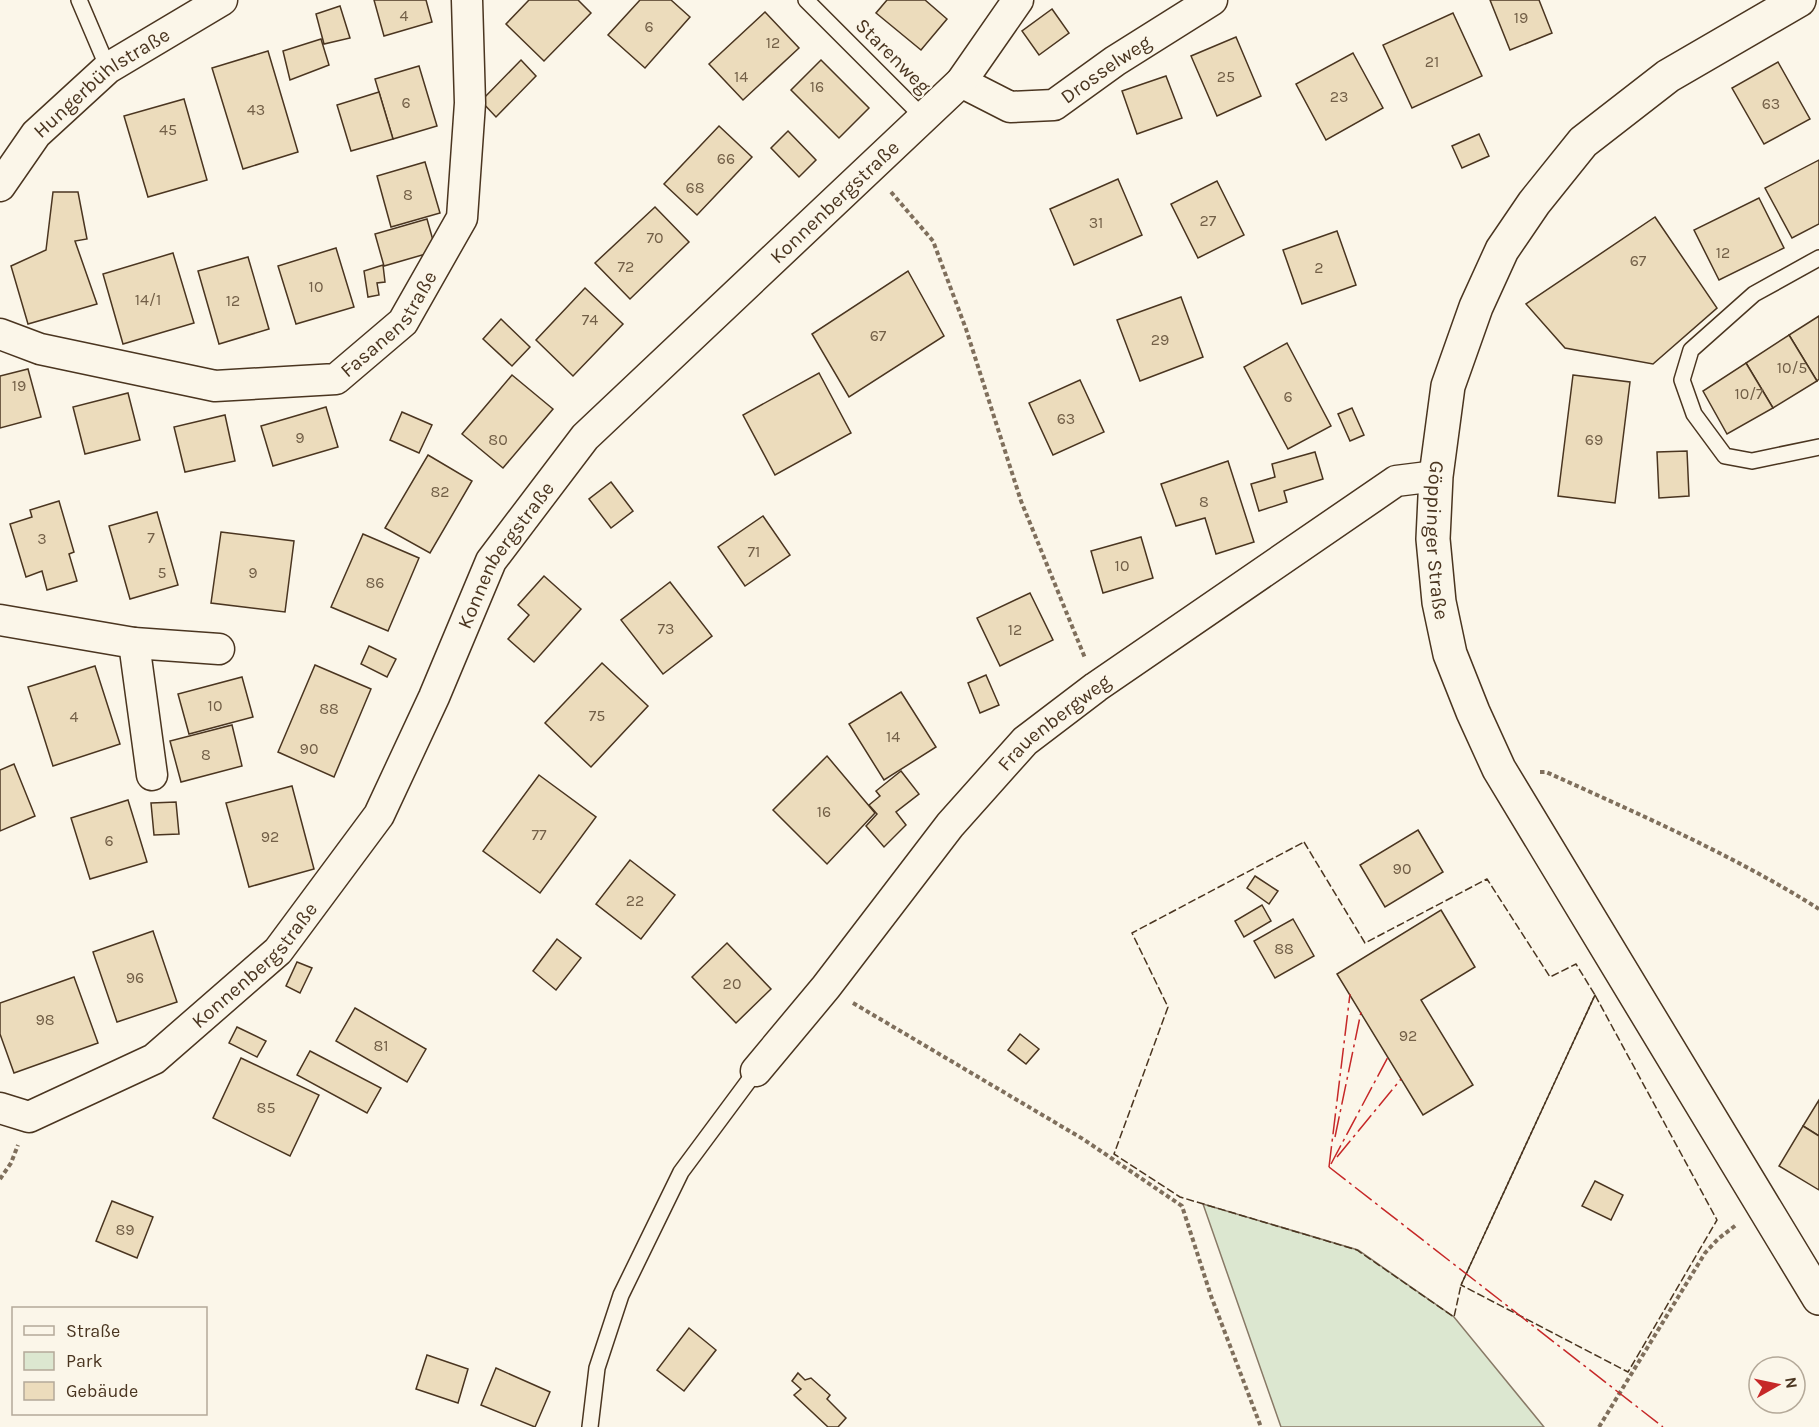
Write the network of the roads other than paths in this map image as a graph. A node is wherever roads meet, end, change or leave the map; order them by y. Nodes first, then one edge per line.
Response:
1 (79, 0) edge
2 (222, 0) edge
3 (467, 0) edge
4 (806, 0) edge
5 (1018, 0) edge
6 (1212, 0) edge
7 (1799, 0) edge
8 (108, 68) junction
9 (960, 82) junction
10 (923, 117) junction
11 (0, 186) edge
12 (1819, 258) edge
13 (0, 334) edge
14 (1819, 447) edge
15 (1436, 476) junction
16 (0, 620) edge
17 (134, 644) junction
18 (219, 649) dead end
19 (152, 775) dead end
20 (756, 1071) joint
21 (0, 1108) edge
22 (1819, 1298) edge
23 (590, 1427) edge

1 - 8 lane
2 - 8 street, Hungerbühlstraße
3 - 13 street, Fasanenstraße
4 - 10 lane, Starenweg
5 - 9 street, Konnenbergstraße
6 - 9 street, Drosselweg
7 - 15 main road, Göppinger Straße
8 - 11 street, Hungerbühlstraße
9 - 10 street, Konnenbergstraße
10 - 21 street, Konnenbergstraße
12 - 14 lane
15 - 20 street, Frauenbergweg
15 - 22 main road, Göppinger Straße
16 - 17 street
17 - 18 street
17 - 19 street
20 - 23 lane

